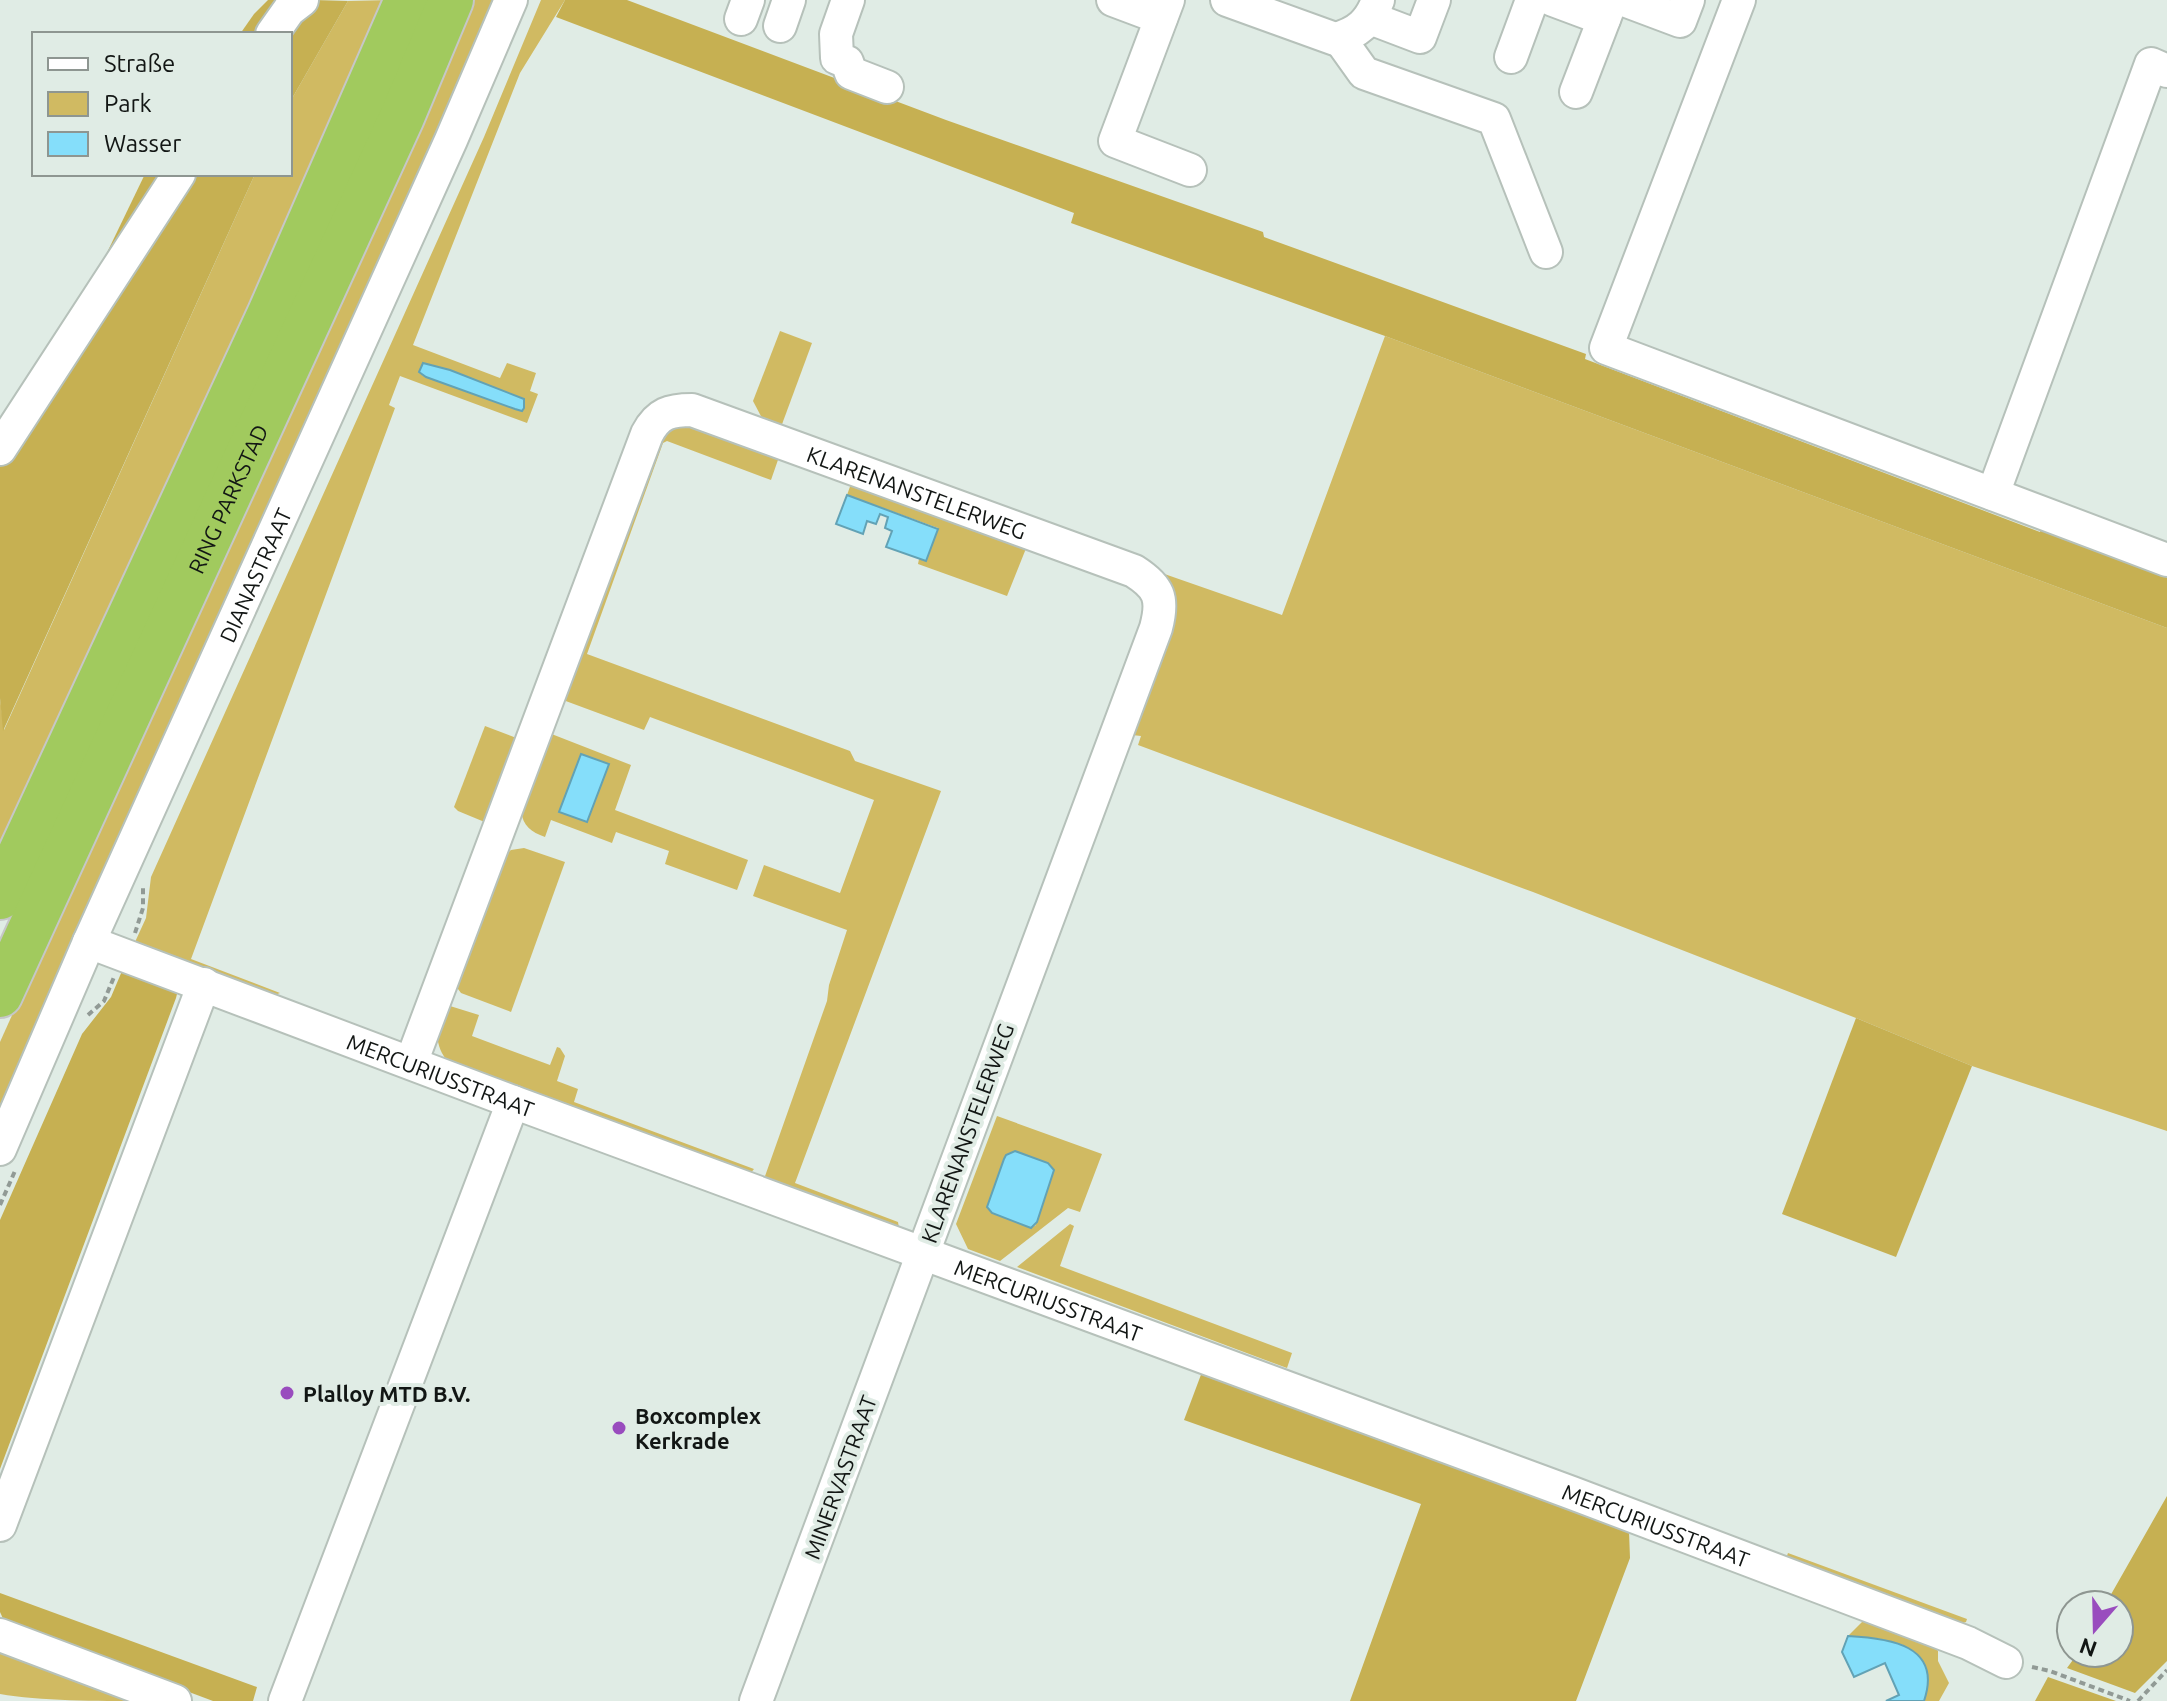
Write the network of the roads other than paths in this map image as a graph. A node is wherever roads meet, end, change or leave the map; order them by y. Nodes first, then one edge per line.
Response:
1 (302, 0) edge
2 (407, 0) edge
3 (451, 0) edge
4 (511, 0) edge
5 (848, 0) edge
6 (1113, 0) edge
7 (1227, 0) edge
8 (1434, 0) edge
9 (1532, 0) edge
10 (1553, 0) edge
11 (1688, 0) edge
12 (1739, 0) edge
13 (1610, 4) edge
14 (1164, 9) edge
15 (1374, 9) edge
16 (273, 32) edge
17 (1339, 38) junction
18 (1511, 57) dead end
19 (2167, 71) edge
20 (887, 87) dead end
21 (1576, 92) dead end
22 (1190, 170) dead end
23 (178, 176) edge
24 (1546, 252) dead end
25 (0, 449) edge
26 (1993, 494) junction
27 (2167, 560) edge
28 (0, 897) edge
29 (89, 942) junction
30 (204, 984) junction
31 (0, 995) edge
32 (411, 1063) junction
33 (513, 1102) junction
34 (0, 1149) edge
35 (923, 1252) junction
36 (0, 1525) edge
37 (0, 1635) edge
38 (2006, 1662) road end
39 (175, 1701) edge
40 (285, 1701) edge
41 (756, 1701) edge

1 - 16 street
2 - 28 highway, RING PARKSTAD
3 - 31 highway, RING PARKSTAD
4 - 29 street, DIANASTRAAT
5 - 20 street
6 - 14 street
7 - 17 street
8 - 15 street
9 - 18 street
10 - 13 street
11 - 13 street
12 - 26 street
13 - 21 street
14 - 22 street
15 - 17 street
17 - 24 street
19 - 26 street
23 - 25 street
26 - 27 street
29 - 30 street, MERCURIUSSTRAAT
29 - 34 street, DIANASTRAAT
30 - 32 street, MERCURIUSSTRAAT
30 - 36 street
32 - 33 street, MERCURIUSSTRAAT
32 - 35 street, KLARENANSTELERWEG
33 - 35 street, MERCURIUSSTRAAT
33 - 40 street
35 - 38 street, MERCURIUSSTRAAT
35 - 41 street, MINERVASTRAAT
37 - 39 street

